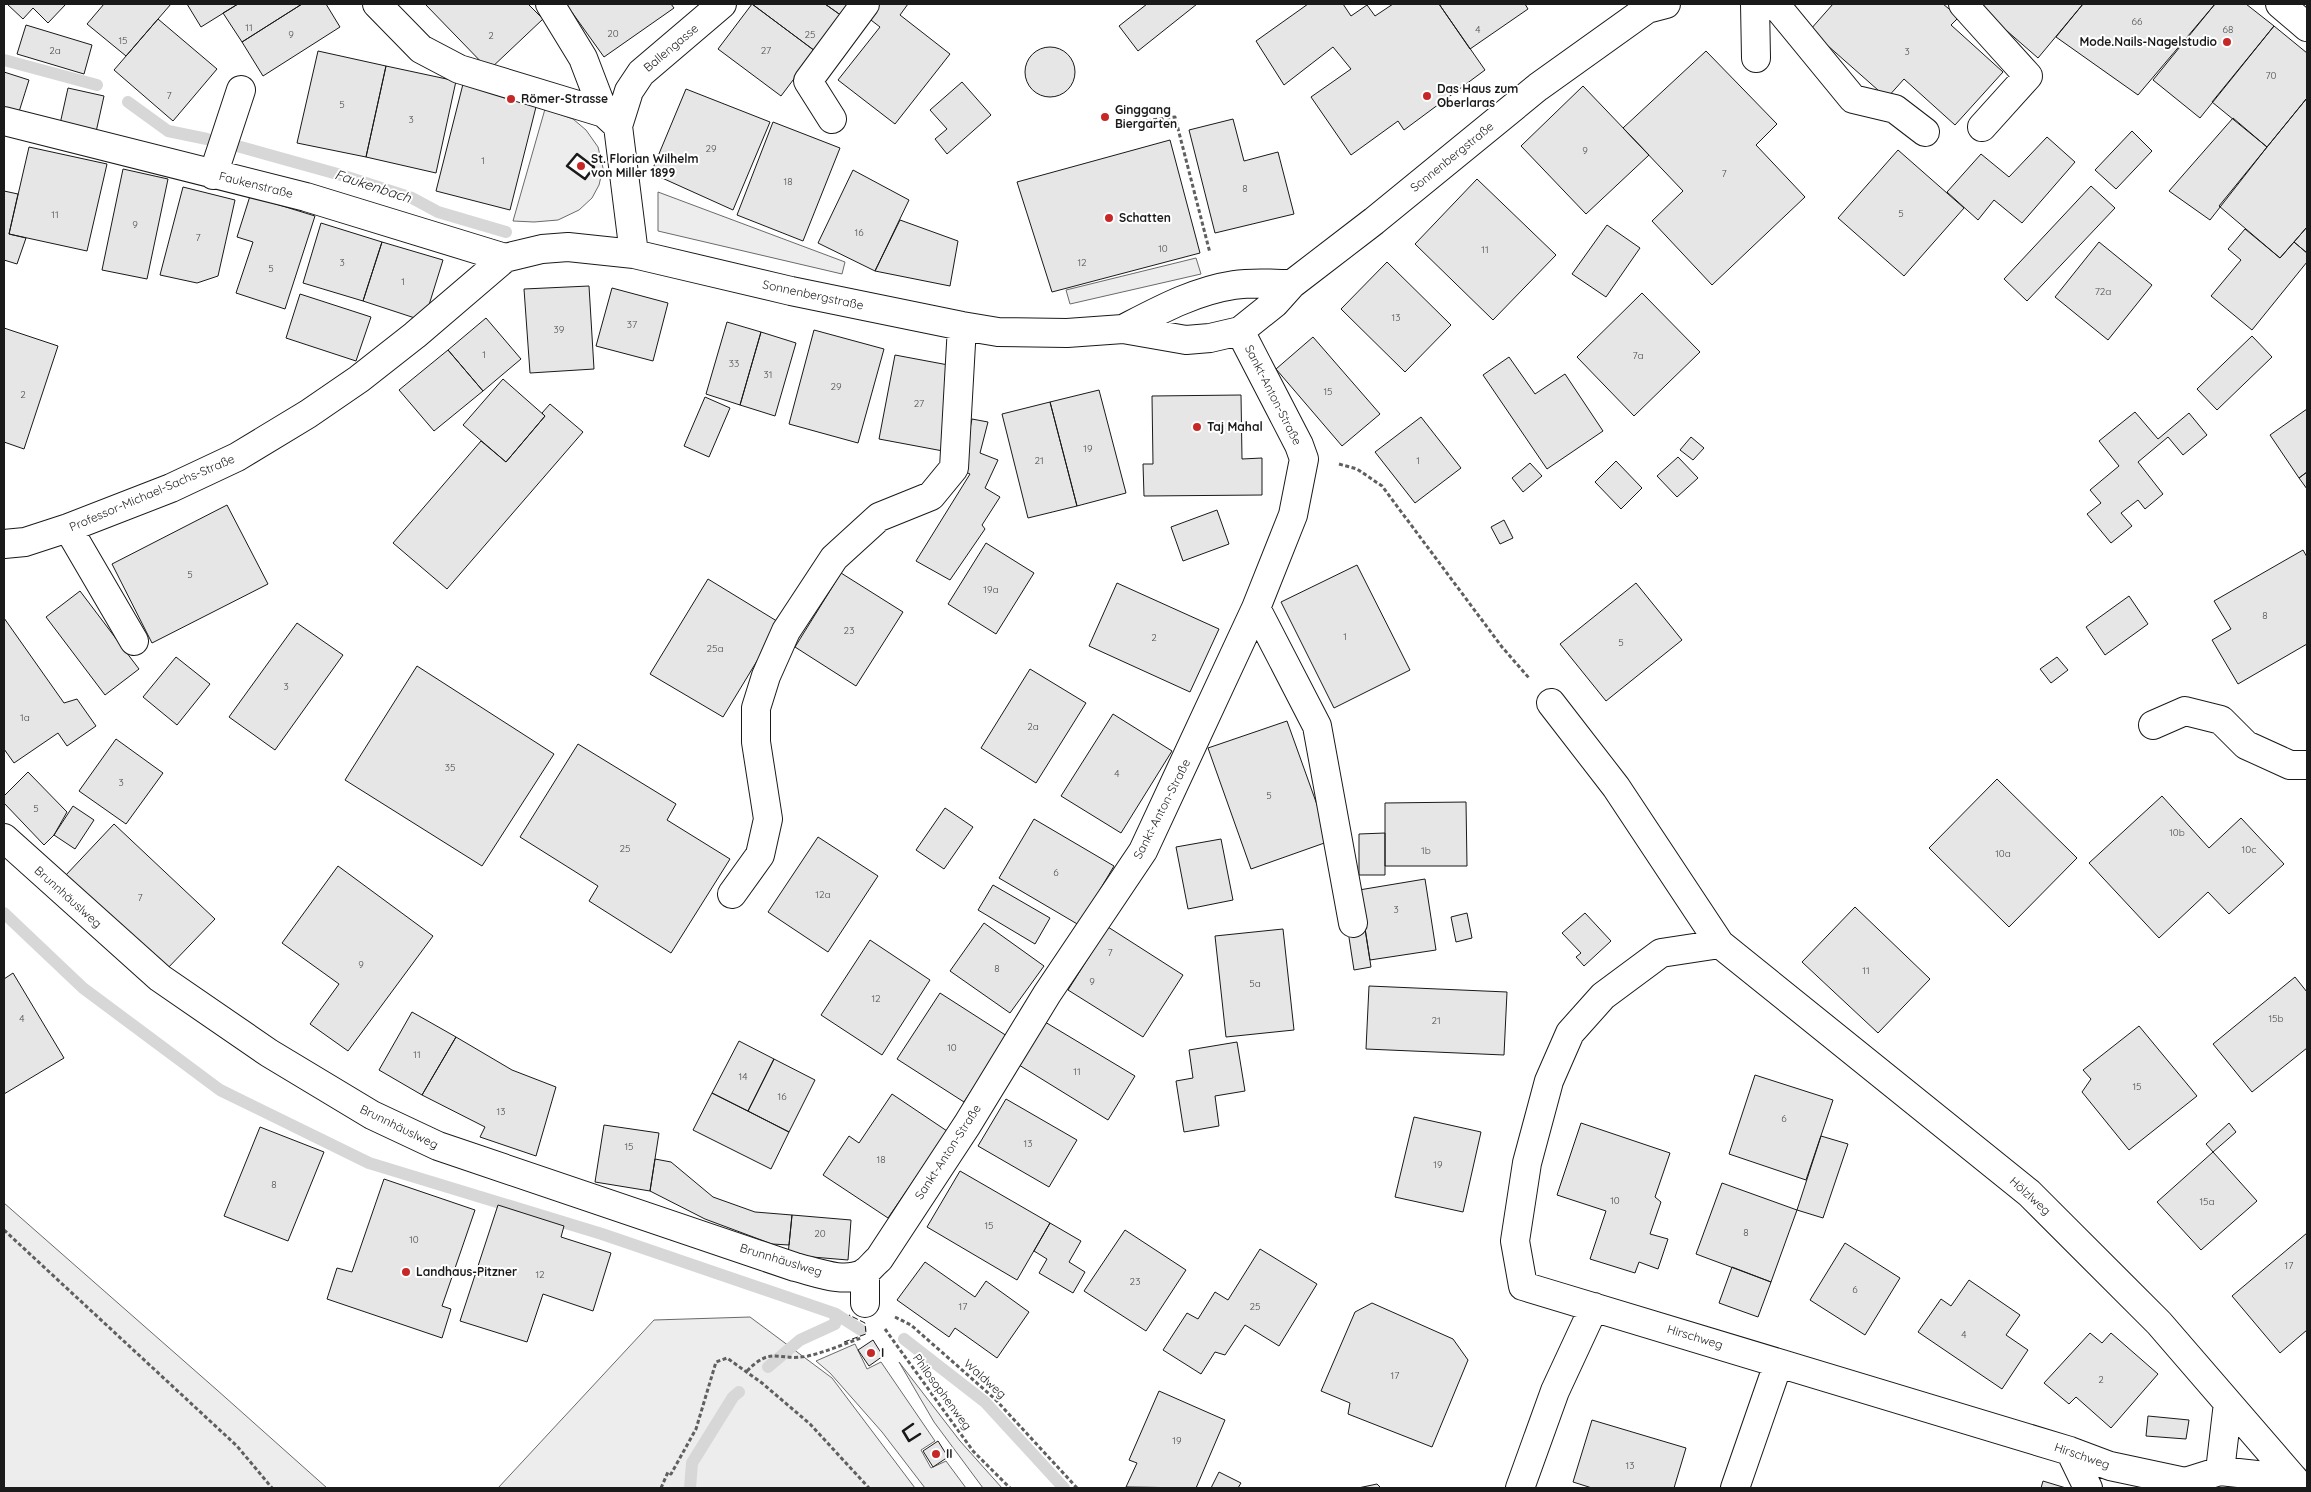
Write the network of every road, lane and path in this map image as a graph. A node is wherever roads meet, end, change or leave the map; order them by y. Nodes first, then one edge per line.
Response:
1 (377, 4) edge
2 (550, 4) edge
3 (722, 4) edge
4 (865, 4) edge
5 (1755, 4) edge
6 (1775, 4) edge
7 (1963, 4) edge
8 (2280, 4) edge
9 (1652, 5) edge
10 (2307, 27) edge
11 (1756, 58) dead end
12 (240, 90) dead end
13 (832, 118) dead end
14 (611, 120) junction
15 (4, 121) edge
16 (1121, 124) dead end
17 (1982, 127) dead end
18 (1925, 132) dead end
19 (213, 175) junction
20 (634, 254) junction
21 (505, 258) junction
22 (1292, 284) junction
23 (1218, 288) junction
24 (962, 326) junction
25 (1123, 329) junction
26 (1240, 331) junction
27 (1304, 459) junction
28 (68, 528) junction
29 (14, 543) edge
30 (4, 560) edge
31 (1256, 608) junction
32 (134, 641) dead end
33 (1550, 703) joint
34 (2153, 724) dead end
35 (2307, 765) edge
36 (4, 838) edge
37 (732, 894) dead end
38 (1353, 923) dead end
39 (1720, 944) junction
40 (4, 1230) edge
41 (865, 1272) junction
42 (865, 1303) junction
43 (1594, 1307) junction
44 (1778, 1364) junction
45 (747, 1372) junction
46 (2228, 1403) junction
47 (2070, 1451) junction
48 (2220, 1470) junction
49 (2298, 1484) edge
50 (272, 1488) edge
51 (661, 1488) edge
52 (869, 1488) edge
53 (1010, 1488) edge
54 (1077, 1488) edge
55 (1520, 1488) edge
56 (1735, 1488) edge
57 (2088, 1488) edge

1 - 14 street
2 - 14 street
3 - 14 street, Ballengasse
4 - 13 street
5 - 11 street
6 - 18 street
7 - 17 street
8 - 10 street
9 - 22 street, Sonnenbergstraße
12 - 19 street
14 - 20 street
15 - 19 street, Faukenstraße
16 - 23 path
19 - 21 street, Faukenstraße
20 - 21 street, Sonnenbergstraße
20 - 24 street, Sonnenbergstraße
21 - 28 street, Professor-Michael-Sachs-Straße
22 - 23 street, Sonnenbergstraße
22 - 26 street, Sonnenbergstraße
23 - 25 street, Sonnenbergstraße
24 - 25 street, Sonnenbergstraße
24 - 37 street
25 - 26 street, Sonnenbergstraße
26 - 27 street, Sankt-Anton-Straße
27 - 31 street, Sankt-Anton-Straße
27 - 33 path
28 - 29 street, Professor-Michael-Sachs-Straße
28 - 32 street
29 - 30 street
31 - 38 street
31 - 41 street, Sankt-Anton-Straße
33 - 39 street, Hölzlweg
34 - 35 street
36 - 41 street, Brunnhäuslweg
39 - 43 street, Hirschweg
39 - 46 street, Hölzlweg
40 - 50 path
41 - 42 street
42 - 45 path
42 - 53 path, Philosophenweg
42 - 54 path, Waldweg
43 - 44 street, Hirschweg
43 - 55 street
44 - 47 street, Hirschweg
44 - 56 street
45 - 51 path
45 - 52 path
46 - 48 street
46 - 49 street, Hölzlweg
47 - 48 street, Hirschweg
47 - 57 street
48 - 49 street, Hirschweg

